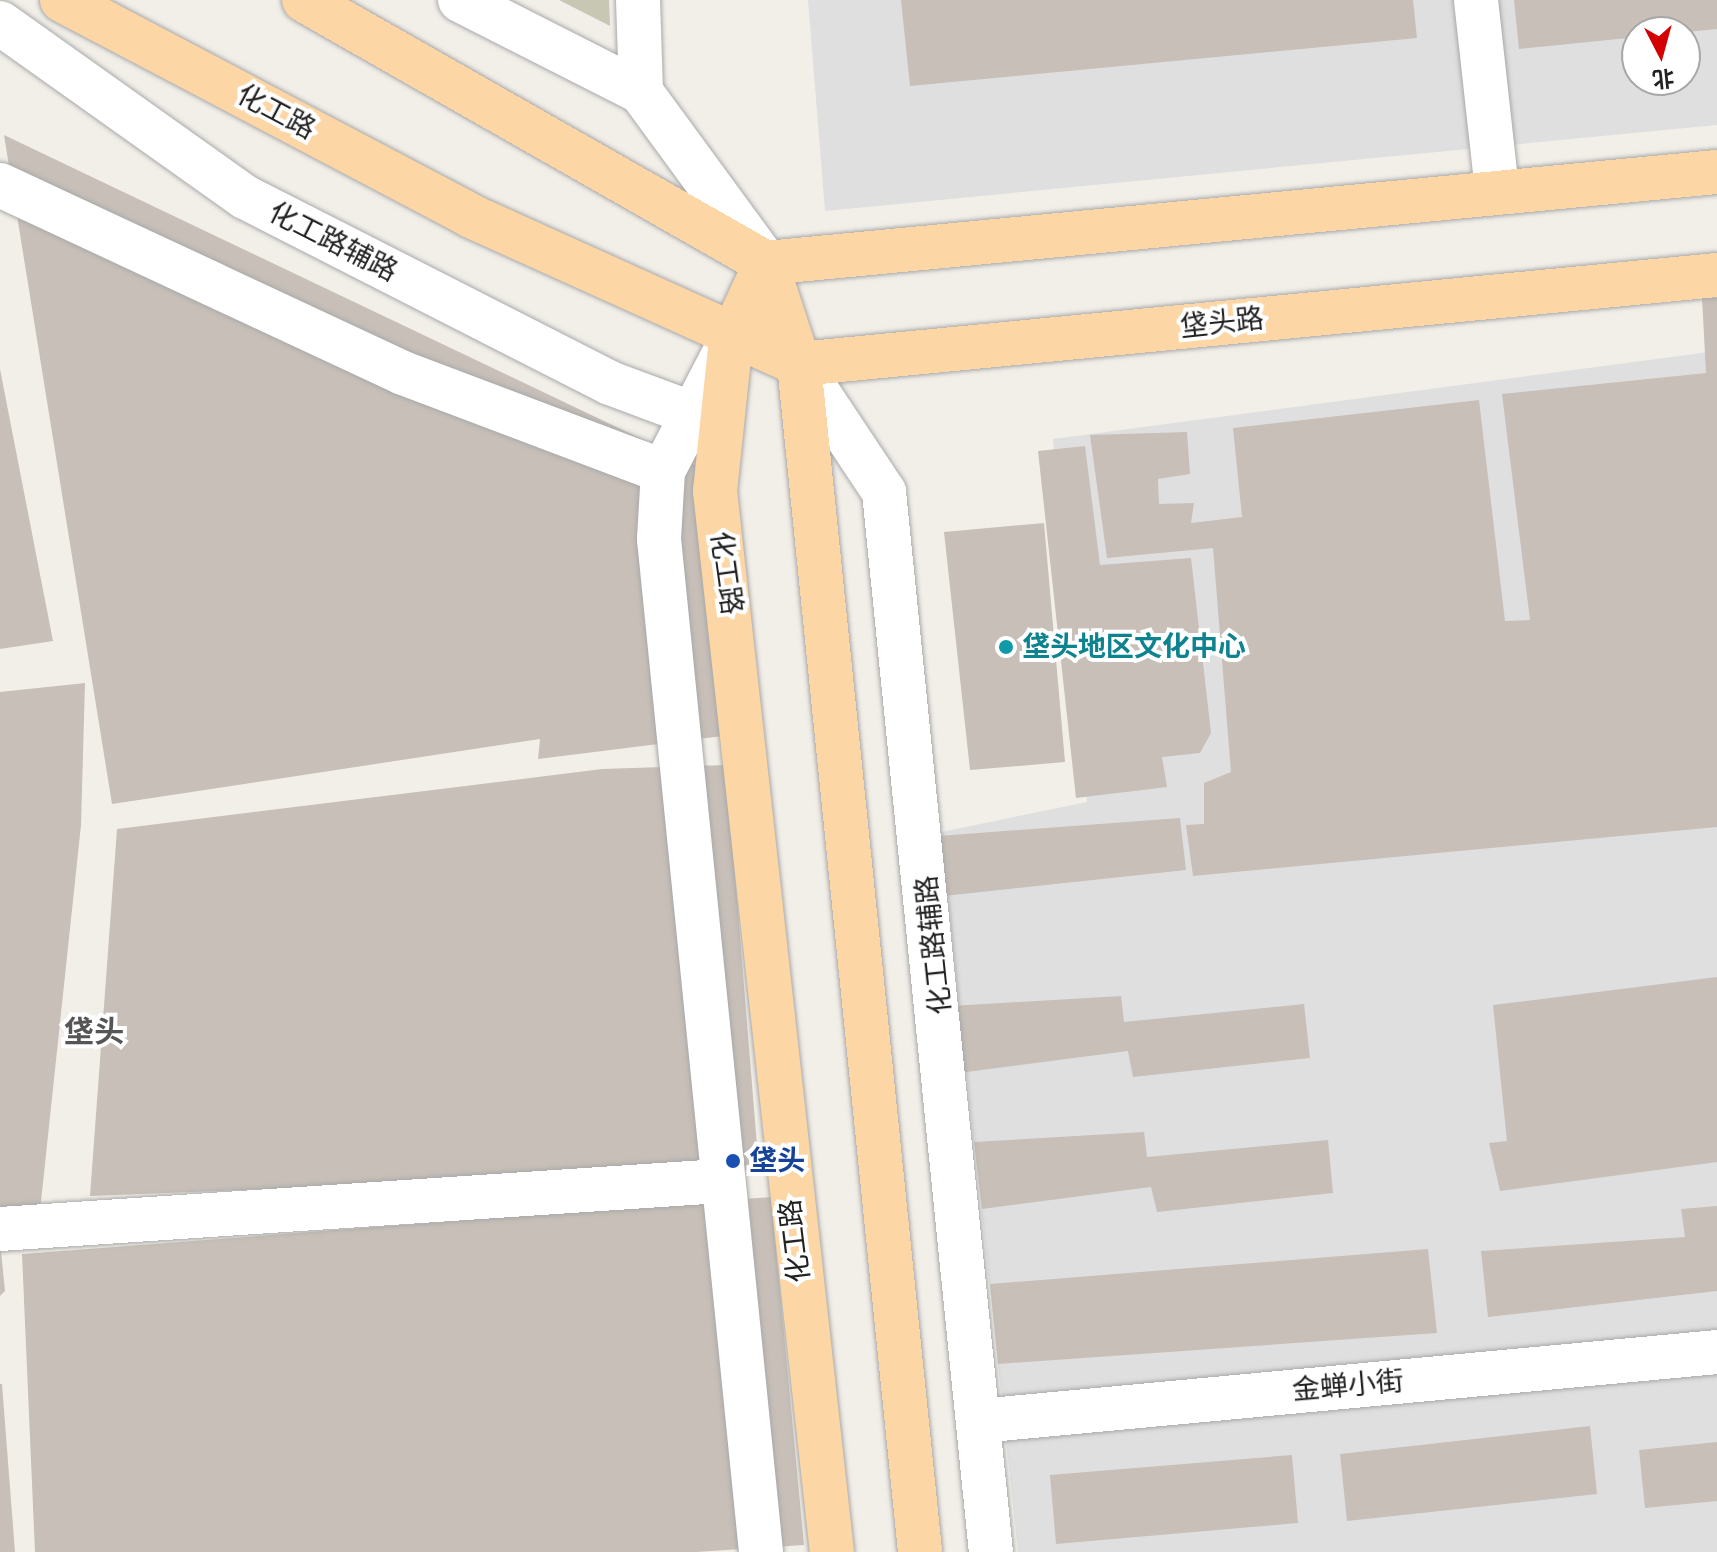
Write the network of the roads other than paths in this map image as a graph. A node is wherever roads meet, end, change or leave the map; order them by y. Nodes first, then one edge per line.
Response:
1 (62, 0) edge
2 (304, 0) edge
3 (460, 0) edge
4 (638, 0) edge
5 (1476, 0) edge
6 (0, 23) edge
7 (641, 92) junction
8 (1717, 172) edge
9 (0, 185) edge
10 (1497, 189) junction
11 (766, 263) junction
12 (1717, 275) edge
13 (731, 339) junction
14 (799, 364) junction
15 (693, 414) junction
16 (663, 471) junction
17 (720, 1181) junction
18 (0, 1229) edge
19 (1717, 1352) edge
20 (979, 1421) junction
21 (761, 1552) edge
22 (832, 1552) edge
23 (920, 1552) edge
24 (991, 1552) edge

1 - 13 main road, 化工路
2 - 11 main road
3 - 7 street
4 - 7 street
5 - 10 street
6 - 15 street, 化工路辅路
7 - 11 street
8 - 10 main road
9 - 16 street
10 - 11 main road
11 - 13 main road
11 - 14 main road
12 - 14 main road, 垡头路
13 - 14 main road, 垡头路
13 - 15 street
13 - 22 main road, 化工路
14 - 20 street, 化工路辅路
14 - 23 main road
15 - 16 street
16 - 17 street
17 - 18 street
17 - 21 street
19 - 20 street, 金蝉小街
20 - 24 street, 化工路辅路

